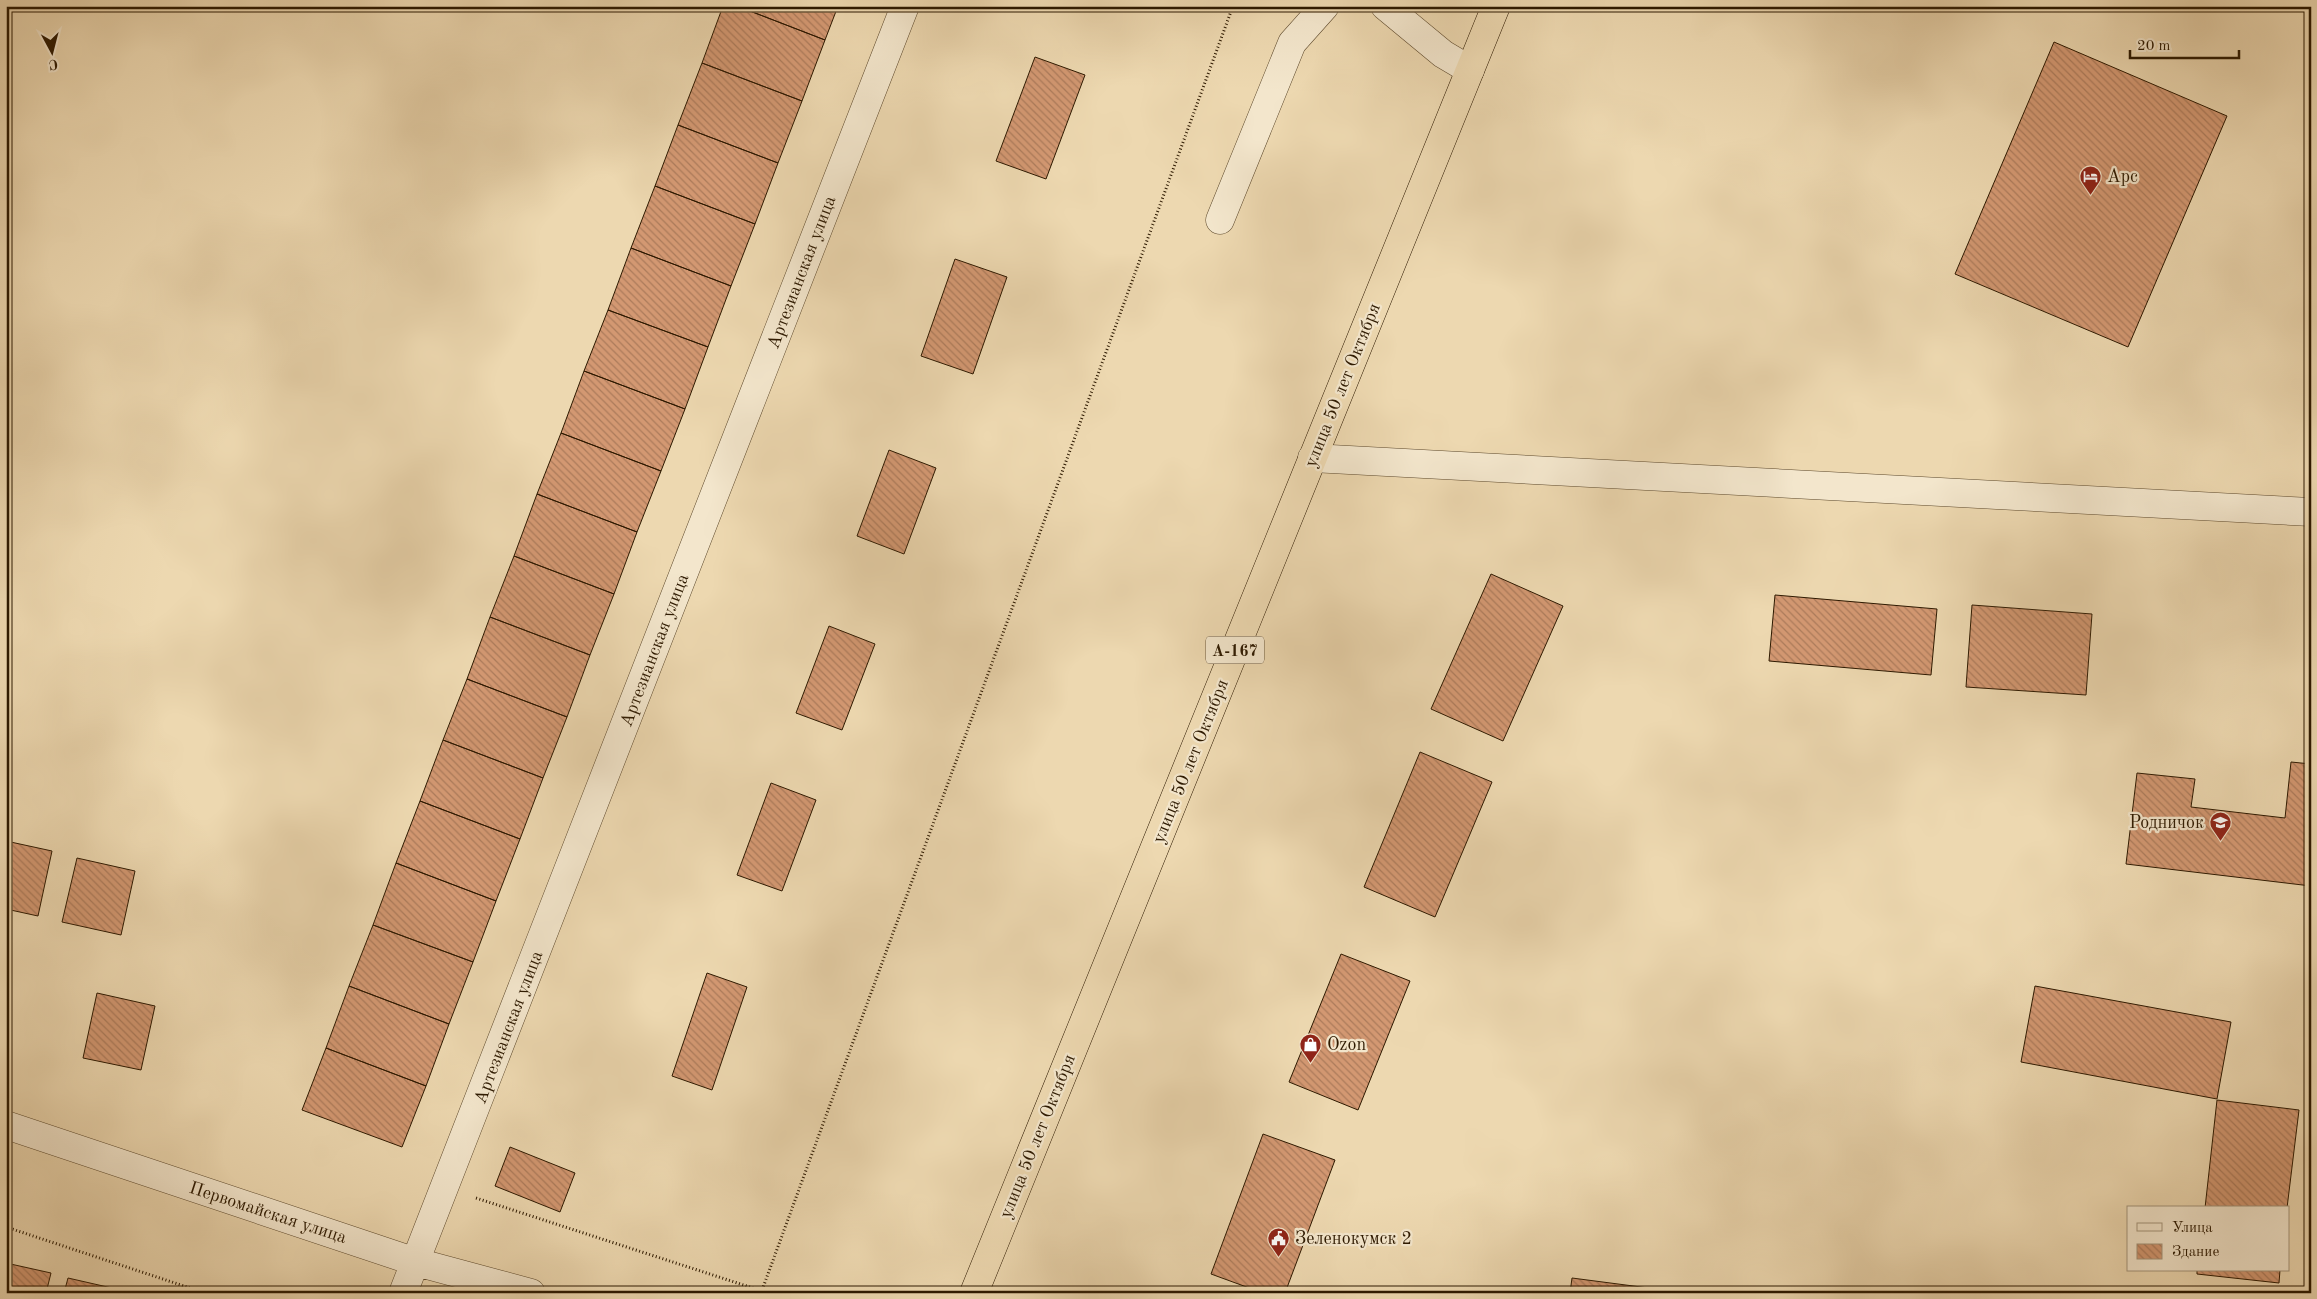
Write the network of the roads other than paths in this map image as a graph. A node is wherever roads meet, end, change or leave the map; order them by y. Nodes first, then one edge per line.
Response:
1 (905, 6) edge
2 (1325, 6) edge
3 (1385, 6) edge
4 (1496, 6) edge
5 (1470, 70) junction
6 (1220, 220) dead end
7 (1312, 458) junction
8 (2311, 512) edge
9 (6, 1125) edge
10 (416, 1262) junction
11 (403, 1293) edge
12 (531, 1293) edge
13 (974, 1293) edge

1 - 10 street, Артезианская улица
2 - 6 street
3 - 5 street
4 - 5 highway, улица 50 лет Октября / А-167
5 - 7 highway, улица 50 лет Октября / А-167
7 - 8 street
7 - 13 highway, улица 50 лет Октября / А-167
9 - 10 street, Первомайская улица
10 - 11 street, Артезианская улица
10 - 12 street, Первомайская улица

